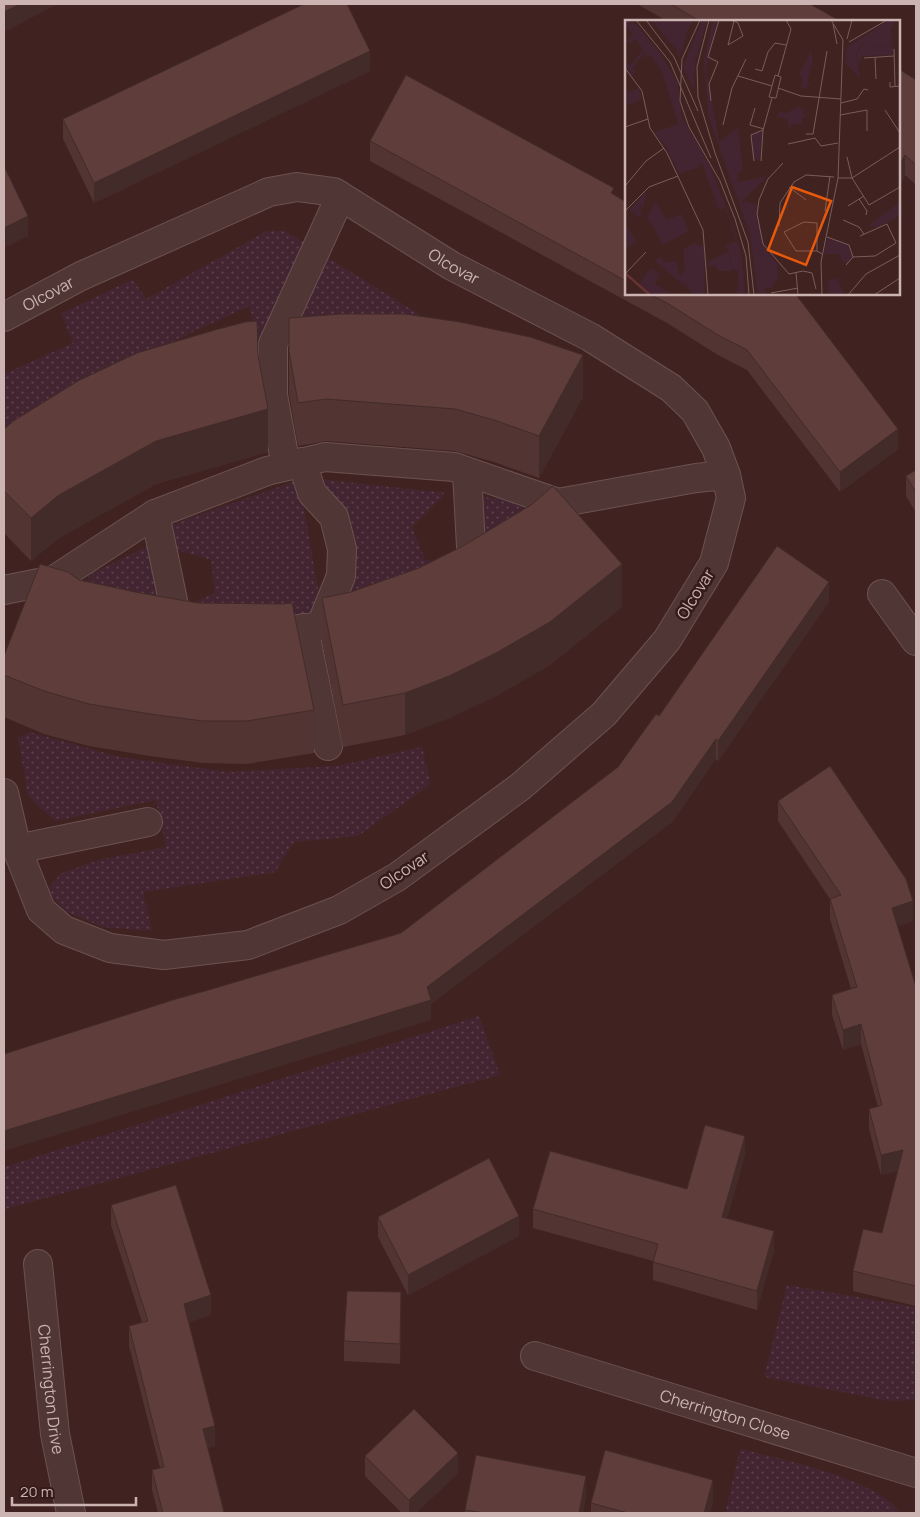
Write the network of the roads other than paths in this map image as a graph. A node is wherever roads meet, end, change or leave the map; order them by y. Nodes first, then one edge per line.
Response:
1 (340, 196) junction
2 (4, 317) edge
3 (294, 464) junction
4 (467, 472) junction
5 (726, 475) junction
6 (558, 503) junction
7 (155, 514) junction
8 (537, 522) edge
9 (473, 564) edge
10 (54, 580) junction
11 (4, 590) edge
12 (882, 594) dead end
13 (75, 600) edge
14 (383, 607) edge
15 (150, 620) edge
16 (312, 626) junction
17 (237, 631) edge
18 (916, 641) edge
19 (328, 746) dead end
20 (4, 793) edge
21 (148, 822) dead end
22 (18, 849) junction
23 (38, 1264) dead end
24 (535, 1356) dead end
25 (916, 1472) edge
26 (71, 1513) edge

1 - 2 street, Olcovar
1 - 3 street
1 - 5 street, Olcovar
3 - 4 street
3 - 7 street
3 - 16 street
4 - 6 street
4 - 9 street
5 - 6 street
5 - 22 street, Olcovar
6 - 8 street
7 - 10 street
7 - 15 street
10 - 11 street
10 - 13 street
12 - 18 street
14 - 16 street
16 - 17 street
16 - 19 street
20 - 22 street, Olcovar
21 - 22 street
23 - 26 street, Cherrington Drive
24 - 25 street, Cherrington Close

